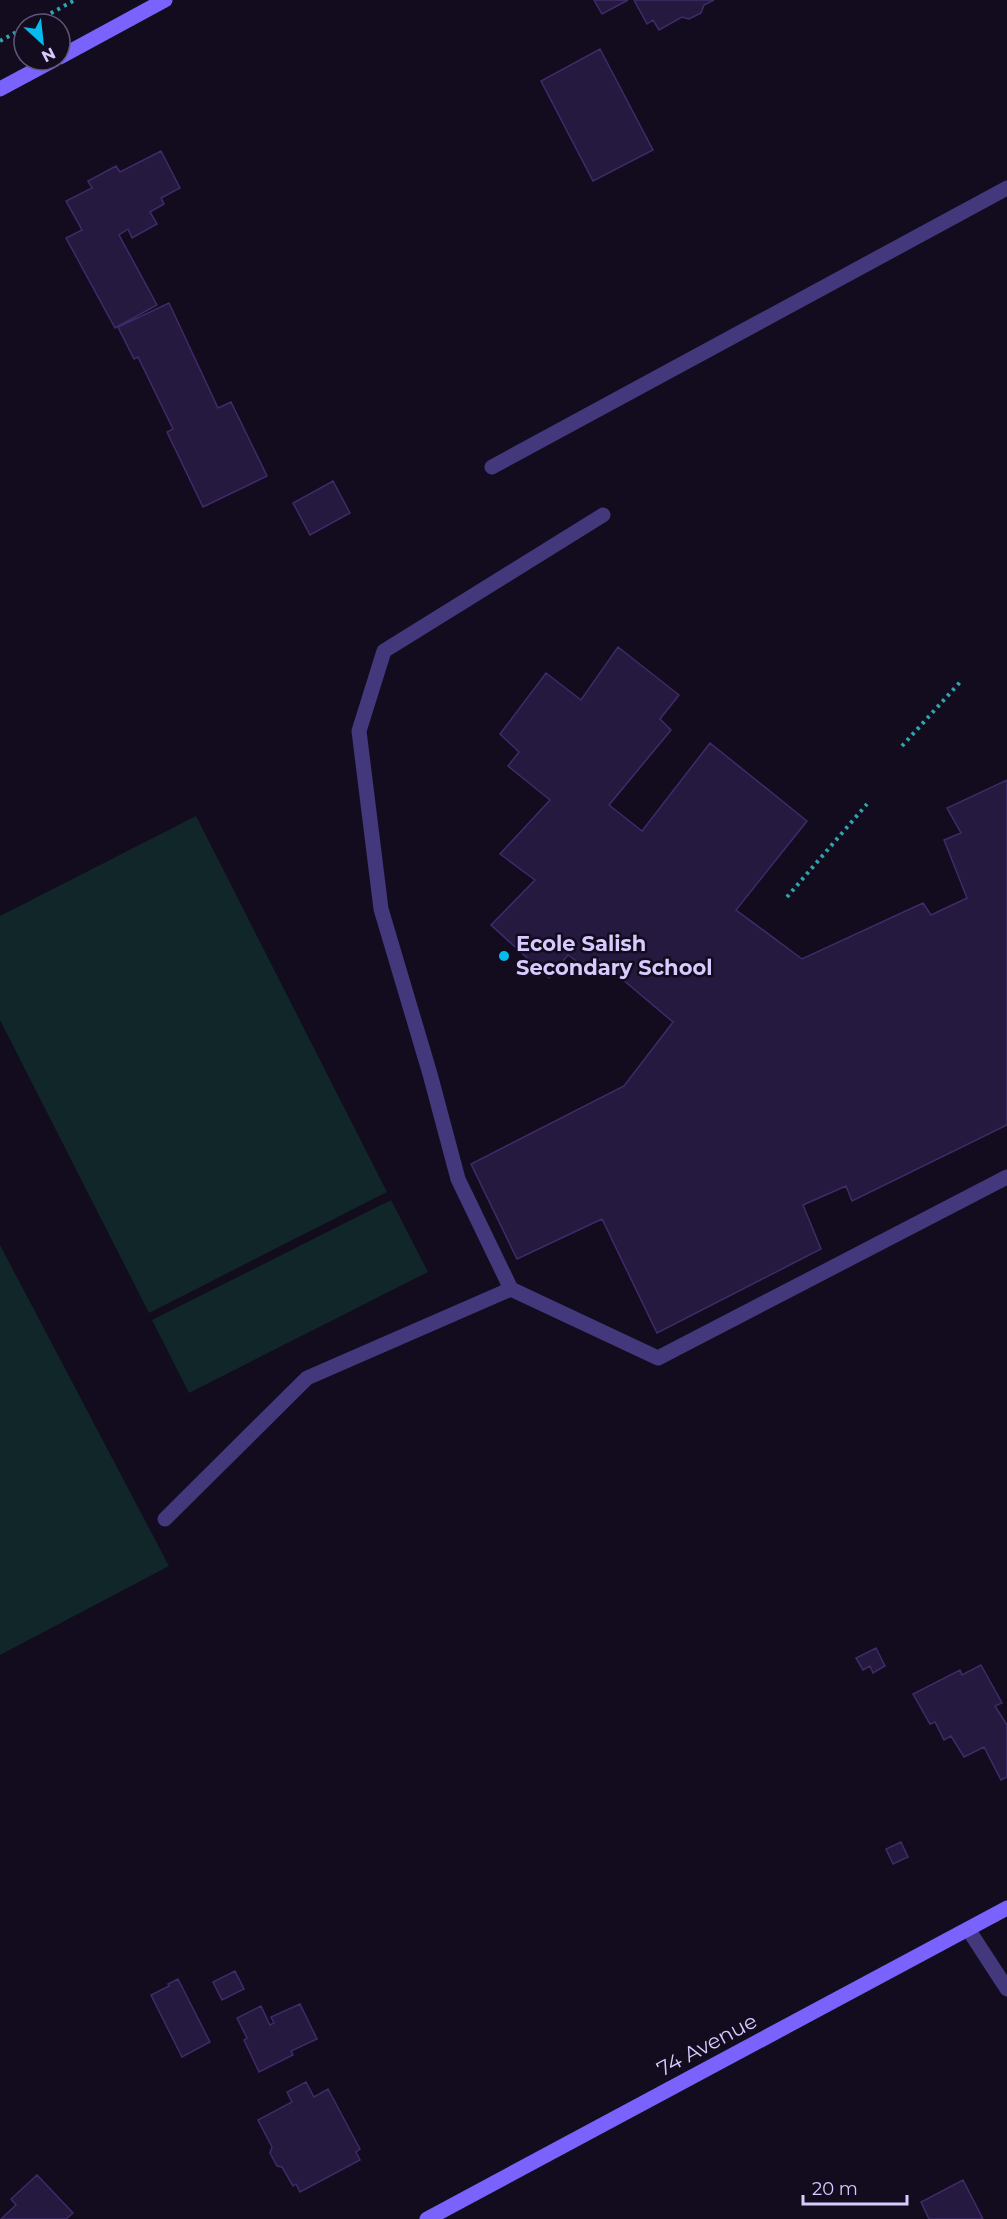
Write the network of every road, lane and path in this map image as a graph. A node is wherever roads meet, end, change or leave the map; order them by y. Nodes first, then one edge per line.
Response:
1 (75, 0) edge
2 (165, 0) edge
3 (53, 12) edge
4 (72, 50) edge
5 (32, 72) edge
6 (0, 89) edge
7 (1007, 188) edge
8 (492, 467) dead end
9 (603, 515) dead end
10 (962, 680) dead end
11 (902, 746) dead end
12 (867, 804) dead end
13 (787, 897) dead end
14 (1007, 1177) edge
15 (511, 1289) junction
16 (165, 1519) dead end
17 (1007, 1908) edge
18 (968, 1929) junction
19 (1007, 1989) edge
20 (427, 2219) edge

1 - 3 path
2 - 4 street
5 - 6 street
7 - 8 street
9 - 15 street
10 - 11 path
12 - 13 path
14 - 15 street
15 - 16 street
17 - 18 street, 74 Avenue
18 - 19 street
18 - 20 street, 74 Avenue

